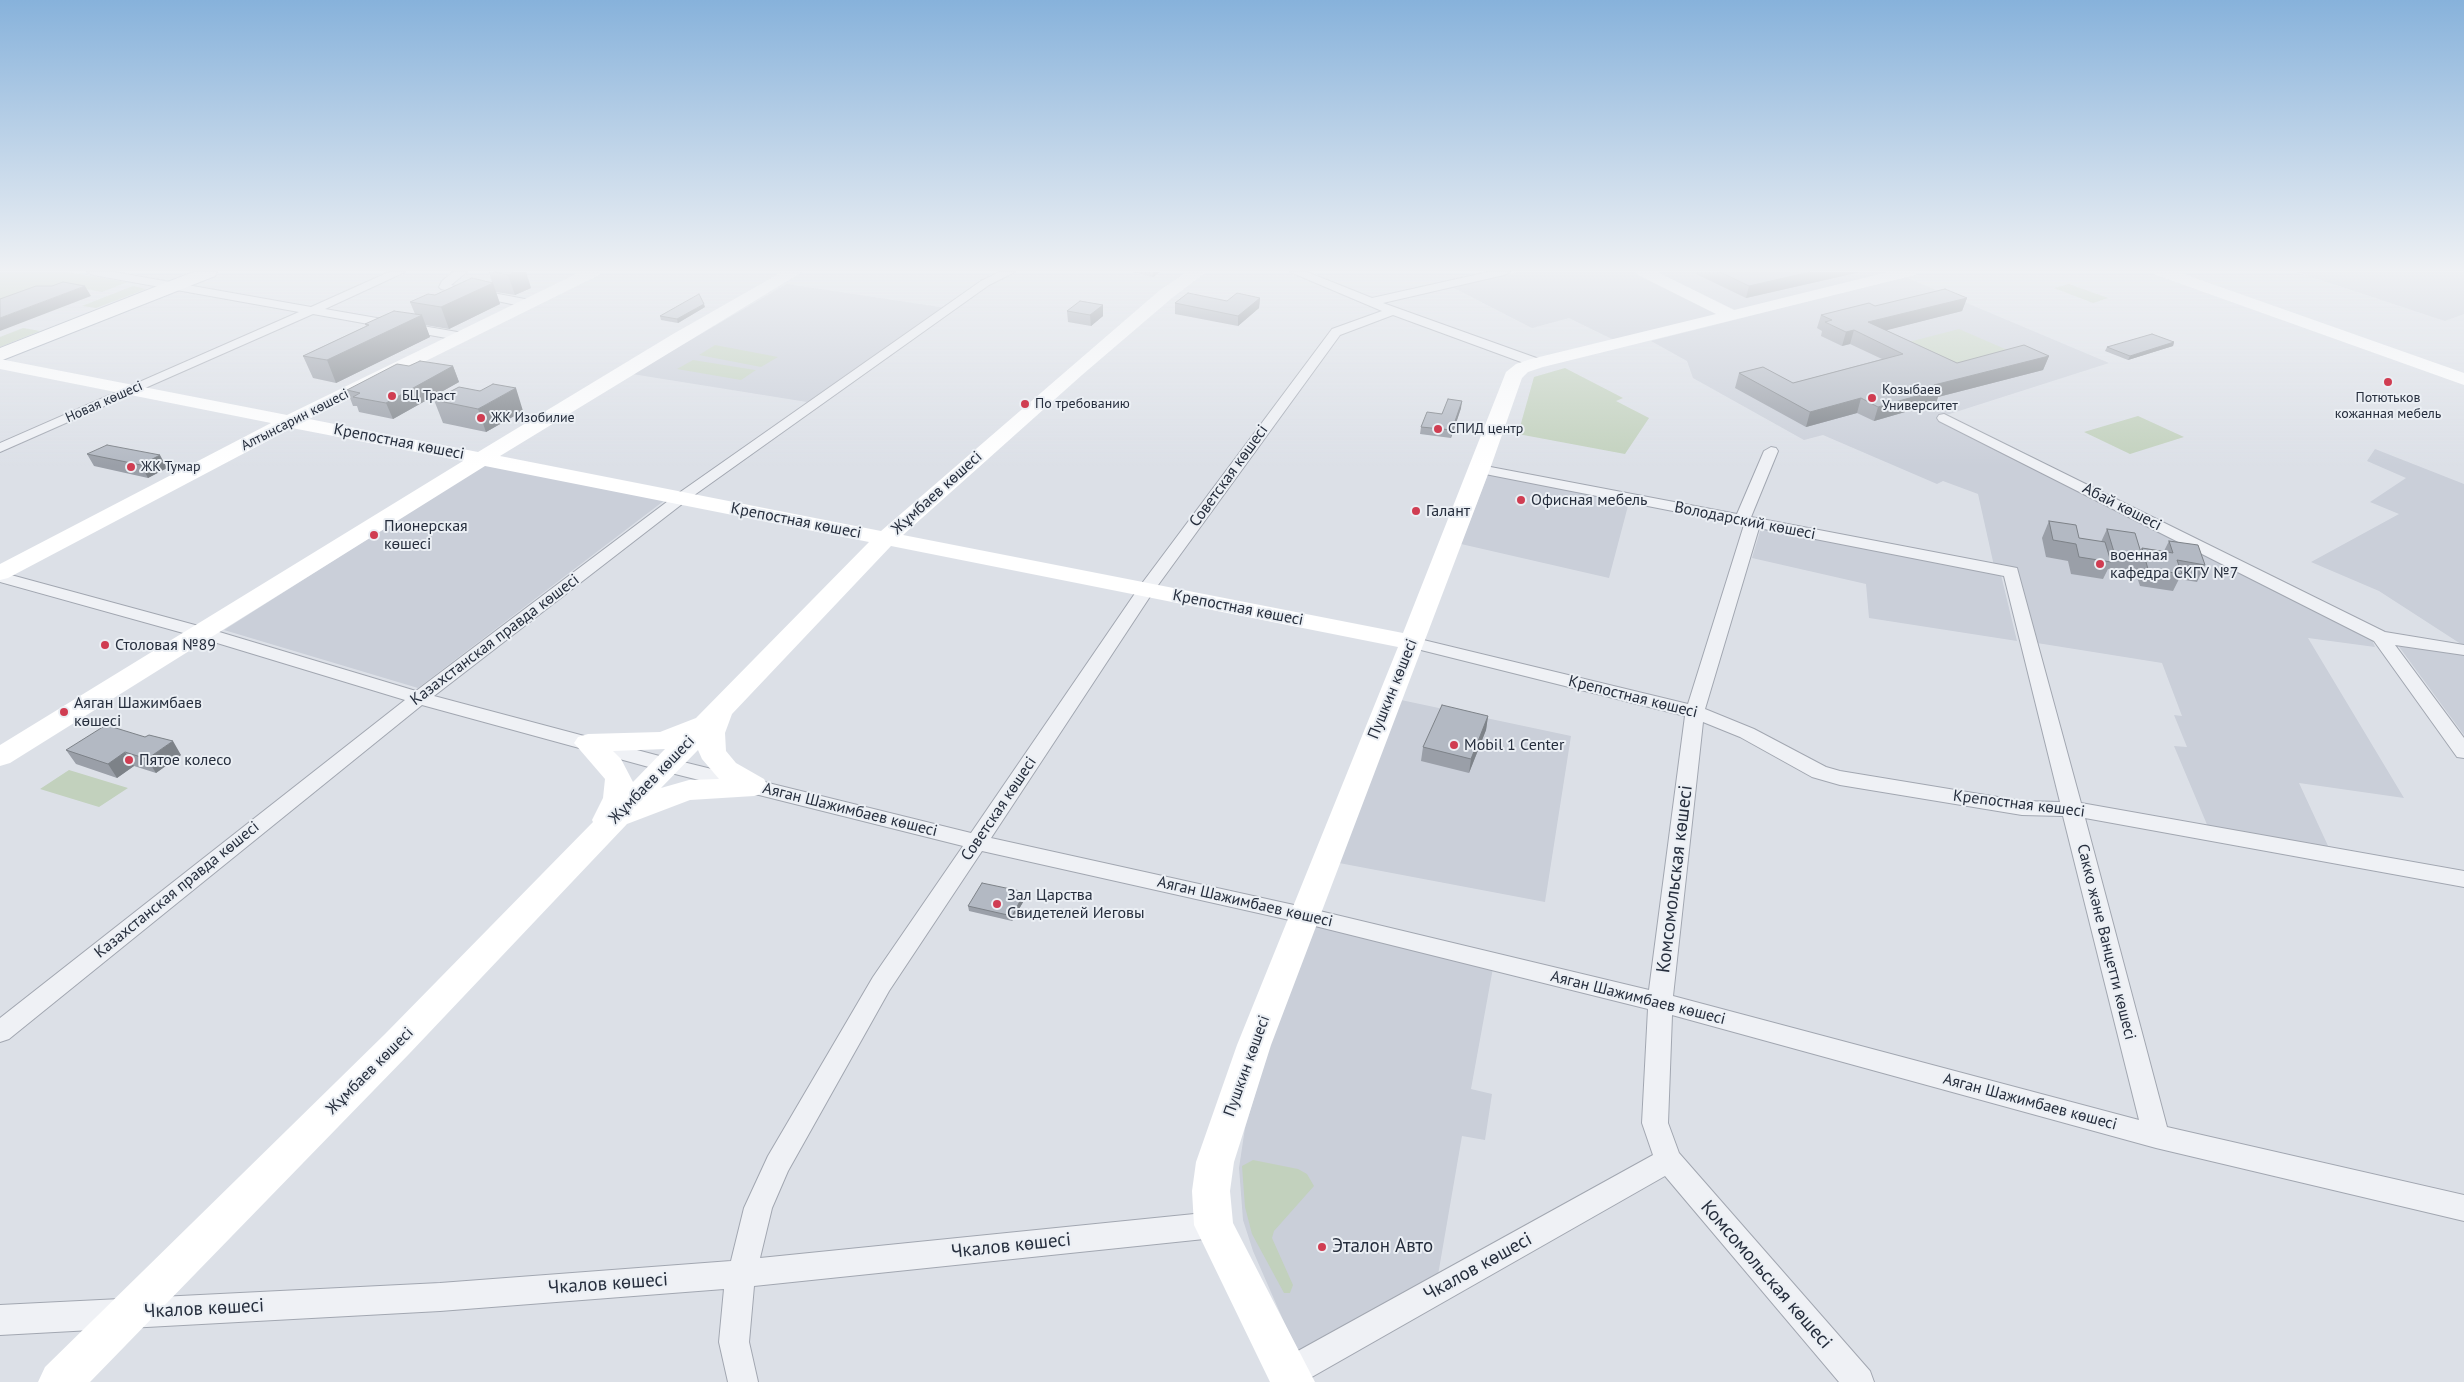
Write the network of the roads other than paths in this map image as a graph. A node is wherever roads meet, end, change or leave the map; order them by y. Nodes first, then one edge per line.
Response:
1 (46, 336) edge
2 (253, 336) edge
3 (682, 336) edge
4 (909, 336) edge
5 (1116, 336) edge
6 (1333, 336) edge
7 (1464, 336) edge
8 (1645, 336) edge
9 (2344, 336) edge
10 (462, 337) edge
11 (0, 355) edge
12 (1537, 363) junction
13 (0, 364) edge
14 (2464, 379) edge
15 (132, 390) junction
16 (1944, 418) dead end
17 (290, 421) junction
18 (0, 448) edge
19 (1771, 450) dead end
20 (481, 458) junction
21 (1480, 469) junction
22 (681, 498) junction
23 (922, 506) junction
24 (1747, 521) junction
25 (819, 526) junction
26 (885, 539) junction
27 (958, 553) junction
28 (2011, 572) joint
29 (0, 575) edge
30 (845, 581) junction
31 (1146, 590) junction
32 (200, 632) junction
33 (2380, 637) junction
34 (1412, 642) junction
35 (2464, 650) edge
36 (419, 698) junction
37 (719, 711) junction
38 (1695, 712) junction
39 (588, 743) junction
40 (2464, 752) edge
41 (0, 757) edge
42 (667, 765) junction
43 (754, 786) junction
44 (2072, 809) junction
45 (603, 831) junction
46 (977, 842) junction
47 (2464, 879) edge
48 (1304, 915) junction
49 (1660, 1002) junction
50 (0, 1032) edge
51 (2156, 1136) junction
52 (1668, 1160) junction
53 (2464, 1208) edge
54 (1214, 1225) junction
55 (742, 1274) junction
56 (128, 1313) junction
57 (0, 1320) edge
58 (1291, 1378) edge
59 (60, 1382) edge
60 (743, 1382) edge
61 (1859, 1382) edge

1 - 11 main road
2 - 15 street, Новая көшесі
3 - 20 street
4 - 22 street, Казахстанская правда көшесі
5 - 23 street, Жұмбаев көшесі
6 - 31 street, Советская көшесі
7 - 12 street
8 - 12 street, Пушкин көшесі
9 - 14 street
10 - 17 street, Алтынсарин көшесі
12 - 21 street, Пушкин көшесі
13 - 15 street, Крепостная көшесі
15 - 17 street, Крепостная көшесі
15 - 18 street, Новая көшесі
16 - 33 street, Абай көшесі
17 - 20 street, Крепостная көшесі
17 - 29 street, Алтынсарин көшесі
19 - 24 street, Комсомольская көшесі
20 - 22 street, Крепостная көшесі
20 - 32 street
21 - 24 street, Володарский көшесі
21 - 34 street, Пушкин көшесі
22 - 25 street, Крепостная көшесі
22 - 36 street, Казахстанская правда көшесі
23 - 25 street
23 - 26 street, Жұмбаев көшесі
23 - 27 street
24 - 28 street, Володарский көшесі
24 - 38 street, Комсомольская көшесі
25 - 26 street, Крепостная көшесі
25 - 30 main road
26 - 27 street, Крепостная көшесі
26 - 30 street, Жұмбаев көшесі
27 - 30 street
27 - 31 street, Крепостная көшесі
28 - 44 street, Сакко және Ванцетти көшесі
29 - 32 street, Аяган Шажимбаев көшесі
30 - 37 street, Жұмбаев көшесі
31 - 34 street, Крепостная көшесі
31 - 46 street, Советская көшесі
32 - 36 street, Аяган Шажимбаев көшесі
32 - 41 street
33 - 35 street
33 - 40 street
34 - 38 street, Крепостная көшесі
34 - 48 street, Пушкин көшесі
36 - 39 street, Аяган Шажимбаев көшесі
36 - 50 street, Казахстанская правда көшесі
37 - 39 street
37 - 42 street, Жұмбаев көшесі
37 - 43 street
38 - 44 street, Крепостная көшесі
38 - 49 street, Комсомольская көшесі
39 - 42 street, Аяган Шажимбаев көшесі
39 - 45 street
42 - 43 street, Аяган Шажимбаев көшесі
42 - 45 street, Жұмбаев көшесі
43 - 45 street
43 - 46 street, Аяган Шажимбаев көшесі
44 - 47 street, Крепостная көшесі
44 - 51 street, Сакко және Ванцетти көшесі
45 - 56 street, Жұмбаев көшесі
46 - 48 street, Аяган Шажимбаев көшесі
46 - 55 street, Советская көшесі
48 - 49 street, Аяган Шажимбаев көшесі
48 - 54 street, Пушкин көшесі
49 - 51 street, Аяган Шажимбаев көшесі
49 - 52 street, Комсомольская көшесі
51 - 53 street, Аяган Шажимбаев көшесі
52 - 58 street, Чкалов көшесі
52 - 61 street, Комсомольская көшесі
54 - 55 street, Чкалов көшесі
54 - 58 street, Пушкин көшесі
55 - 56 street, Чкалов көшесі
55 - 60 street, Советская көшесі
56 - 57 street, Чкалов көшесі
56 - 59 street, Жұмбаев көшесі

